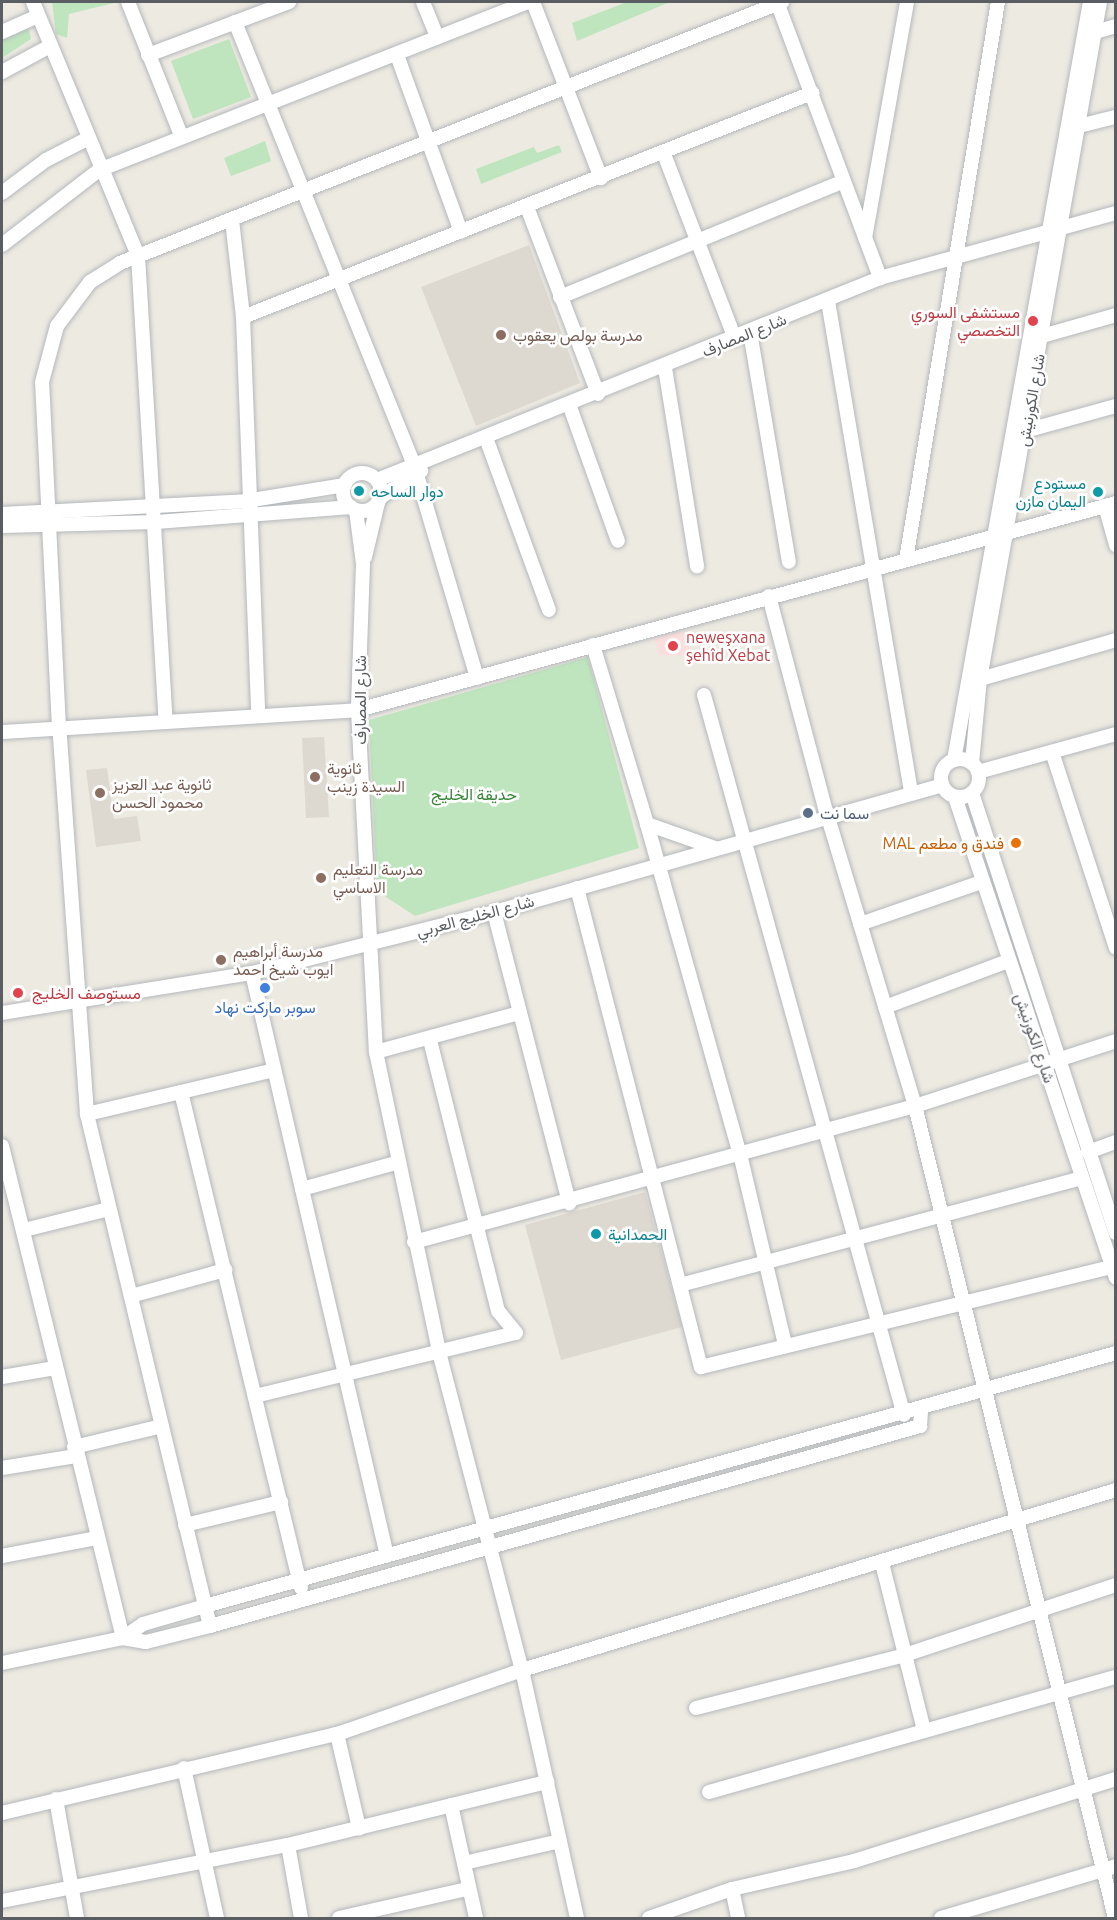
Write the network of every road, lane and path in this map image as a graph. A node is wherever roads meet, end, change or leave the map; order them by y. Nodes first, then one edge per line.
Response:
1 (33, 2) edge
2 (128, 2) edge
3 (289, 2) edge
4 (423, 2) edge
5 (527, 2) edge
6 (533, 2) edge
7 (779, 2) edge
8 (907, 2) edge
9 (998, 2) edge
10 (1090, 2) edge
11 (1100, 2) edge
12 (38, 16) junction
13 (235, 22) junction
14 (1116, 26) edge
15 (2, 32) edge
16 (1095, 32) junction
17 (437, 37) junction
18 (51, 46) junction
19 (148, 55) junction
20 (397, 55) junction
21 (2, 72) edge
22 (564, 84) junction
23 (812, 93) junction
24 (269, 103) junction
25 (1116, 117) edge
26 (1078, 126) junction
27 (180, 135) junction
28 (87, 139) junction
29 (429, 140) junction
30 (664, 154) junction
31 (99, 170) junction
32 (601, 178) junction
33 (842, 182) junction
34 (304, 190) junction
35 (2, 193) edge
36 (527, 207) junction
37 (1116, 213) edge
38 (232, 220) junction
39 (1057, 226) junction
40 (461, 232) junction
41 (865, 238) junction
42 (698, 241) junction
43 (2, 245) edge
44 (955, 254) junction
45 (138, 256) junction
46 (880, 278) junction
47 (338, 281) junction
48 (560, 297) junction
49 (828, 301) junction
50 (1116, 315) edge
51 (243, 317) junction
52 (750, 332) junction
53 (1042, 336) junction
54 (735, 339) junction
55 (665, 368) junction
56 (598, 394) junction
57 (1116, 406) edge
58 (570, 407) junction
59 (1025, 431) junction
60 (486, 438) junction
61 (416, 471) junction
62 (377, 480) junction
63 (345, 484) junction
64 (379, 500) junction
65 (1110, 505) edge
66 (155, 506) junction
67 (249, 506) junction
68 (353, 509) junction
69 (2, 514) edge
70 (51, 516) junction
71 (156, 522) junction
72 (2, 526) edge
73 (1008, 532) junction
74 (993, 536) junction
75 (618, 541) dead end
76 (1116, 545) edge
77 (906, 560) junction
78 (789, 562) dead end
79 (363, 564) junction
80 (697, 566) dead end
81 (874, 568) junction
82 (769, 596) junction
83 (549, 610) dead end
84 (1116, 640) edge
85 (593, 645) junction
86 (477, 678) junction
87 (980, 679) junction
88 (704, 694) dead end
89 (358, 710) junction
90 (258, 714) junction
91 (166, 721) junction
92 (59, 728) junction
93 (2, 732) edge
94 (1116, 734) edge
95 (1052, 752) junction
96 (954, 760) junction
97 (975, 768) junction
98 (942, 784) junction
99 (911, 792) junction
100 (972, 793) junction
101 (955, 797) junction
102 (827, 816) junction
103 (647, 824) junction
104 (746, 840) junction
105 (715, 848) junction
106 (658, 866) junction
107 (981, 882) junction
108 (577, 888) junction
109 (494, 912) junction
110 (860, 924) junction
111 (370, 943) junction
112 (1116, 948) edge
113 (1008, 961) junction
114 (252, 973) junction
115 (82, 1004) junction
116 (885, 1007) junction
117 (520, 1012) junction
118 (2, 1013) edge
119 (430, 1041) junction
120 (1116, 1041) edge
121 (376, 1052) junction
122 (1060, 1061) junction
123 (1046, 1067) junction
124 (274, 1070) junction
125 (182, 1092) junction
126 (915, 1106) junction
127 (87, 1114) junction
128 (826, 1132) junction
129 (1116, 1142) edge
130 (2, 1146) edge
131 (1088, 1152) junction
132 (740, 1154) junction
133 (396, 1163) junction
134 (1082, 1178) junction
135 (653, 1181) junction
136 (302, 1189) junction
137 (569, 1203) junction
138 (109, 1209) junction
139 (940, 1215) junction
140 (476, 1227) junction
141 (24, 1230) junction
142 (1116, 1233) edge
143 (856, 1238) junction
144 (414, 1242) junction
145 (765, 1262) junction
146 (225, 1270) junction
147 (1114, 1273) edge
148 (680, 1285) junction
149 (131, 1296) junction
150 (961, 1302) junction
151 (878, 1321) junction
152 (785, 1344) junction
153 (439, 1352) junction
154 (1116, 1353) edge
155 (55, 1368) junction
156 (345, 1374) junction
157 (2, 1377) edge
158 (983, 1394) junction
159 (255, 1396) junction
160 (921, 1410) junction
161 (904, 1415) junction
162 (162, 1426) junction
163 (75, 1452) junction
164 (2, 1468) edge
165 (1116, 1490) edge
166 (281, 1502) junction
167 (1013, 1521) junction
168 (185, 1525) junction
169 (486, 1528) junction
170 (97, 1538) junction
171 (490, 1547) junction
172 (2, 1556) edge
173 (387, 1556) junction
174 (882, 1563) junction
175 (299, 1580) junction
176 (1116, 1585) edge
177 (304, 1599) junction
178 (205, 1606) junction
179 (1038, 1611) junction
180 (210, 1626) junction
181 (123, 1638) junction
182 (902, 1656) junction
183 (2, 1663) edge
184 (522, 1670) junction
185 (1116, 1677) edge
186 (1058, 1696) junction
187 (696, 1708) dead end
188 (924, 1730) junction
189 (338, 1734) junction
190 (184, 1768) junction
191 (1116, 1779) edge
192 (547, 1782) junction
193 (1081, 1790) junction
194 (709, 1792) dead end
195 (56, 1799) junction
196 (452, 1805) junction
197 (2, 1813) edge
198 (359, 1827) junction
199 (560, 1841) junction
200 (288, 1845) junction
201 (206, 1859) junction
202 (464, 1863) junction
203 (1116, 1866) edge
204 (1102, 1870) junction
205 (71, 1885) junction
206 (467, 1889) junction
207 (732, 1889) junction
208 (2, 1900) edge
209 (77, 1918) edge
210 (217, 1918) edge
211 (301, 1918) edge
212 (339, 1918) edge
213 (476, 1918) edge
214 (577, 1918) edge
215 (649, 1918) edge
216 (738, 1918) edge
217 (941, 1918) edge
218 (1115, 1918) edge

1 - 12 street
2 - 19 street
3 - 13 street
4 - 17 street
5 - 17 street
6 - 22 street
7 - 22 street
7 - 23 street
8 - 41 street
9 - 44 street
10 - 39 street, شارع الكورنيش
11 - 16 street, شارع الكورنيش
12 - 15 street
12 - 18 street
13 - 19 street
13 - 24 street
14 - 16 street
16 - 26 street, شارع الكورنيش
17 - 20 street
18 - 21 street
18 - 28 street
19 - 27 street
20 - 24 street
20 - 29 street
22 - 29 street
22 - 32 street
23 - 30 street
23 - 33 street
24 - 27 street
24 - 34 street
25 - 26 street
26 - 39 street, شارع الكورنيش
27 - 31 street
28 - 31 street
28 - 35 street
29 - 34 street
29 - 40 street
30 - 32 street
30 - 42 street
31 - 43 street
31 - 45 street
32 - 36 street
33 - 41 street
33 - 42 street
34 - 38 street
34 - 47 street
36 - 40 street
36 - 48 street
37 - 39 street, شارع المصارف
38 - 45 street
38 - 51 street
39 - 44 street, شارع المصارف
39 - 53 street, شارع الكورنيش
39 - 74 street, شارع الكورنيش
40 - 47 street
41 - 46 street
42 - 48 street
42 - 54 street
44 - 46 street, شارع المصارف
44 - 77 street
45 - 66 street
45 - 70 street
46 - 49 street, شارع المصارف
47 - 51 street
47 - 61 street
48 - 56 street
49 - 52 street, شارع المصارف
49 - 81 street
50 - 53 street
51 - 67 street
52 - 54 street, شارع المصارف
52 - 78 street
53 - 59 street, شارع الكورنيش
54 - 55 street, شارع المصارف
55 - 56 street, شارع المصارف
55 - 80 street
56 - 58 street, شارع المصارف
57 - 59 street
58 - 60 street, شارع المصارف
58 - 75 street
59 - 73 street, شارع الكورنيش
60 - 61 street, شارع المصارف
60 - 83 street
61 - 62 street
61 - 64 street
61 - 86 street
62 - 63 street
62 - 64 street
63 - 67 street
63 - 68 street, شارع المصارف
64 - 68 street
64 - 79 street, شارع المصارف
65 - 73 street
65 - 76 street
66 - 67 street
66 - 70 street
66 - 71 street
67 - 68 street
67 - 71 street
67 - 90 street
68 - 79 street, شارع المصارف
69 - 70 street
70 - 71 street
70 - 72 street
70 - 92 street
71 - 91 street
73 - 74 street
73 - 87 street, شارع الكورنيش
74 - 77 street
74 - 96 street, شارع الكورنيش
77 - 81 street
79 - 89 street, شارع المصارف
81 - 82 street
81 - 99 street
82 - 85 street
82 - 102 street
84 - 87 street
85 - 86 street
85 - 103 street
86 - 89 street
87 - 97 street, شارع الكورنيش
88 - 104 street
89 - 90 street
89 - 111 street, شارع المصارف
90 - 91 street
91 - 92 street
92 - 93 street
92 - 115 street
94 - 95 street
95 - 97 street
95 - 112 street
96 - 97 street
96 - 98 street
97 - 100 street
98 - 99 street, شارع الخليج العربي
98 - 101 street
99 - 102 street, شارع الخليج العربي
100 - 101 street
100 - 122 street, شارع الكورنيش
101 - 107 street, شارع الكورنيش
102 - 104 street, شارع الخليج العربي
102 - 110 street
103 - 105 street
103 - 106 street
104 - 105 street, شارع الخليج العربي
104 - 128 street
105 - 106 street, شارع الخليج العربي
106 - 108 street, شارع الخليج العربي
106 - 132 street
107 - 110 street
107 - 113 street, شارع الكورنيش
108 - 109 street, شارع الخليج العربي
108 - 135 street
109 - 111 street, شارع الخليج العربي
109 - 117 street
110 - 116 street
111 - 114 street, شارع الخليج العربي
111 - 121 street, شارع المصارف
113 - 116 street
113 - 123 street, شارع الكورنيش
114 - 115 street, شارع الخليج العربي
114 - 124 street
115 - 118 street, شارع الخليج العربي
115 - 127 street
116 - 126 street
117 - 119 street
117 - 137 street
119 - 121 street
119 - 140 street
120 - 122 street
121 - 133 street, شارع المصارف
122 - 123 street
122 - 131 street, شارع الكورنيش
123 - 126 street
123 - 134 street, شارع الكورنيش
124 - 125 street
124 - 136 street
125 - 127 street
125 - 146 street
126 - 128 street
126 - 139 street
127 - 138 street
128 - 132 street
128 - 143 street
129 - 131 street
130 - 141 street
131 - 142 street, شارع الكورنيش
132 - 135 street
132 - 145 street
133 - 136 street
133 - 144 street, شارع المصارف
134 - 139 street
134 - 147 street, شارع الكورنيش
135 - 137 street
135 - 148 street
136 - 156 street
137 - 140 street
138 - 141 street
138 - 149 street
139 - 143 street
139 - 150 street
140 - 144 street
140 - 153 street
141 - 155 street
143 - 145 street
143 - 151 street
144 - 153 street, شارع المصارف
145 - 148 street
145 - 152 street
146 - 149 street
146 - 159 street
147 - 150 street
148 - 152 street
149 - 162 street
150 - 151 street
150 - 158 street
151 - 152 street
151 - 161 street
153 - 156 street
153 - 169 street, شارع المصارف
154 - 158 street
155 - 157 street
155 - 163 street
156 - 159 street
156 - 173 street
158 - 160 street
158 - 167 street
159 - 166 street
160 - 161 street
160 - 171 street
161 - 169 street
162 - 163 street
162 - 168 street
163 - 164 street
163 - 170 street
165 - 167 street
166 - 168 street
166 - 175 street
167 - 174 street
167 - 179 street
168 - 178 street
169 - 171 street, شارع المصارف
169 - 173 street
170 - 172 street
170 - 181 street
171 - 177 street
171 - 184 street, شارع المصارف
173 - 175 street
174 - 182 street
174 - 184 street
175 - 177 street
175 - 178 street
176 - 179 street
177 - 180 street
178 - 180 street
178 - 181 street
179 - 182 street
179 - 186 street
180 - 181 street
181 - 183 street
182 - 187 street
182 - 188 street
184 - 189 street
184 - 192 street, شارع المصارف
185 - 186 street
186 - 188 street
186 - 193 street
188 - 194 street
189 - 190 street
189 - 198 street
190 - 195 street
190 - 201 street
191 - 193 street
192 - 196 street
192 - 199 street, شارع المصارف
193 - 204 street
193 - 207 street
195 - 197 street
195 - 205 street
196 - 198 street
196 - 202 street
198 - 200 street
199 - 202 street
199 - 214 street, شارع المصارف
200 - 201 street
200 - 211 street
201 - 205 street
201 - 210 street
202 - 206 street
203 - 204 street
204 - 217 street
204 - 218 street
205 - 208 street
205 - 209 street
206 - 212 street
206 - 213 street
207 - 215 street
207 - 216 street

